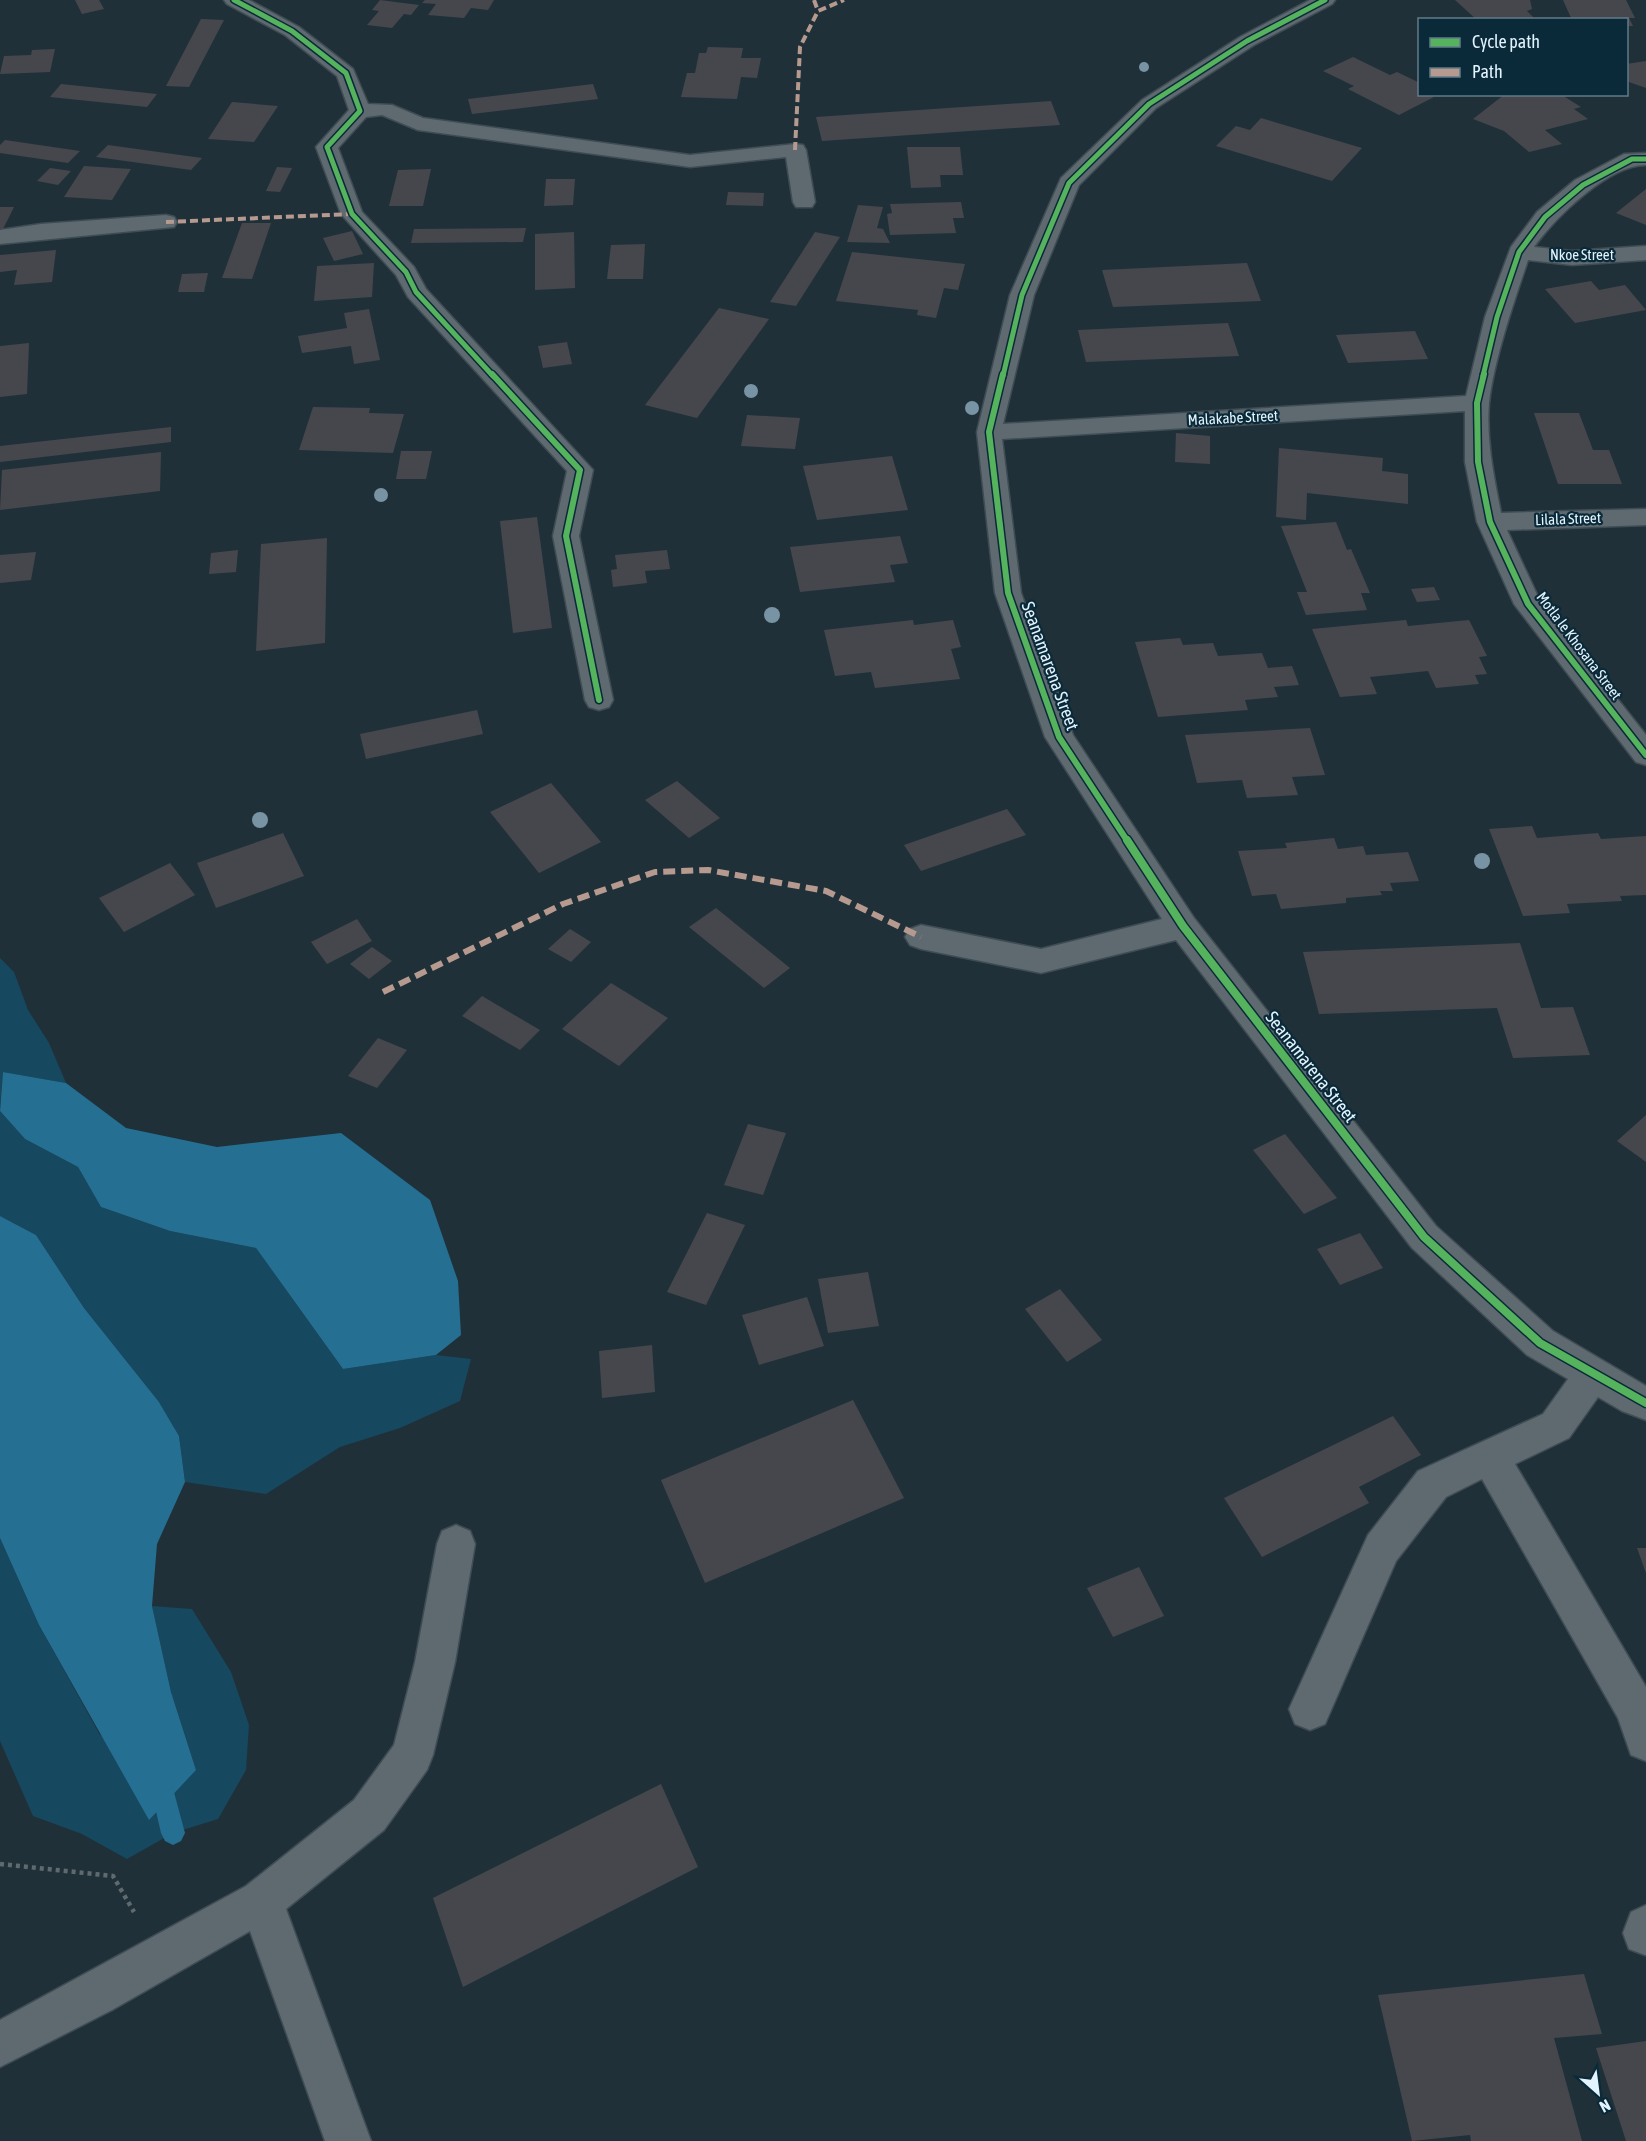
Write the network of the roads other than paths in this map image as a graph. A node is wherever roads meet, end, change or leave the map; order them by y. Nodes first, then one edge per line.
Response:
1 (234, 0) edge
2 (1325, 0) edge
3 (360, 111) junction
4 (1646, 159) edge
5 (804, 202) dead end
6 (166, 222) dead end
7 (0, 237) edge
8 (1519, 252) junction
9 (1646, 253) edge
10 (1476, 403) junction
11 (989, 432) junction
12 (1646, 517) edge
13 (1490, 522) junction
14 (599, 700) dead end
15 (1646, 754) edge
16 (1183, 926) junction
17 (921, 937) dead end
18 (1592, 1374) junction
19 (1646, 1403) edge
20 (1490, 1457) junction
21 (456, 1544) dead end
22 (1310, 1709) dead end
23 (1646, 1740) edge
24 (261, 1902) junction
25 (0, 2044) edge
26 (348, 2141) edge

1 - 3 street
2 - 11 street, Seanamarena Street
3 - 5 street
3 - 14 street
4 - 8 street, Motla le Khosana Street
6 - 7 street
8 - 9 street, Nkoe Street
8 - 10 street, Motla le Khosana Street
10 - 11 street, Malakabe Street
10 - 13 street, Motla le Khosana Street
11 - 16 street, Seanamarena Street
12 - 13 street, Lilala Street
13 - 15 street, Motla le Khosana Street
16 - 17 street
16 - 18 street, Seanamarena Street
18 - 19 street, Seanamarena Street
18 - 20 street
20 - 22 street
20 - 23 street
21 - 24 street
24 - 25 street
24 - 26 street

